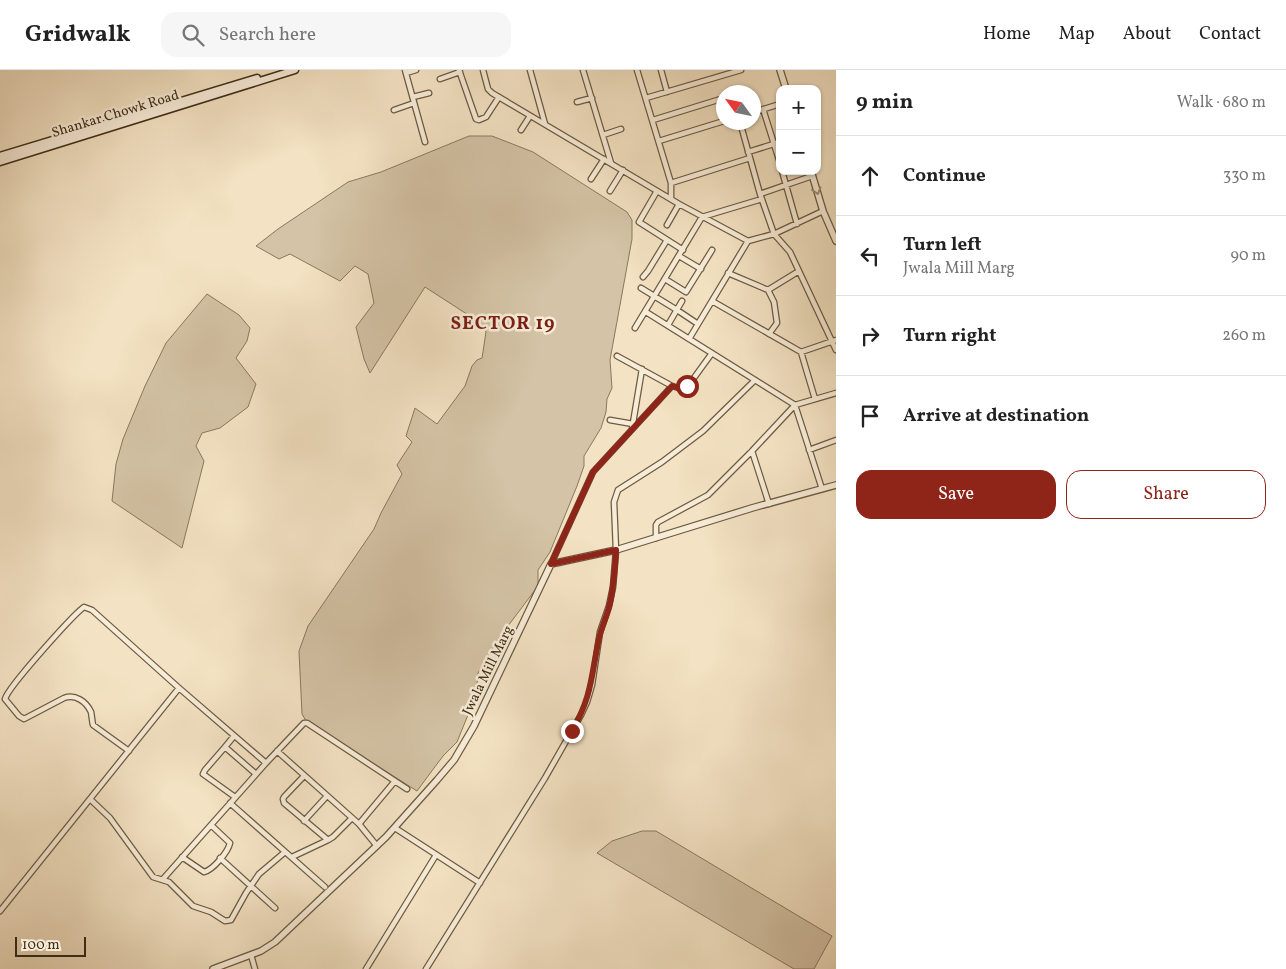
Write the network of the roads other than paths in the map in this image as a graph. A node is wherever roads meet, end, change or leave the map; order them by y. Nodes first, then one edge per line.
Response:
1 (282, 70) edge
2 (296, 70) edge
3 (416, 70) edge
4 (483, 70) edge
5 (530, 70) edge
6 (583, 70) edge
7 (637, 70) edge
8 (662, 70) edge
9 (741, 70) edge
10 (780, 70) edge
11 (405, 71) edge
12 (459, 71) edge
13 (440, 79) dead end
14 (785, 85) edge
15 (667, 92) junction
16 (429, 93) dead end
17 (499, 97) junction
18 (592, 98) junction
19 (646, 98) junction
20 (414, 100) junction
21 (716, 100) edge
22 (577, 102) dead end
23 (776, 105) edge
24 (763, 109) joint
25 (394, 110) dead end
26 (417, 113) junction
27 (410, 115) dead end
28 (530, 116) junction
29 (653, 120) junction
30 (716, 123) edge
31 (545, 124) junction
32 (621, 129) dead end
33 (521, 130) dead end
34 (742, 130) edge
35 (603, 135) junction
36 (659, 140) junction
37 (425, 142) dead end
38 (774, 144) junction
39 (776, 150) edge
40 (748, 152) junction
41 (0, 156) edge
42 (750, 158) junction
43 (604, 159) junction
44 (0, 162) edge
45 (611, 163) junction
46 (623, 170) junction
47 (783, 175) edge
48 (809, 175) edge
49 (811, 175) edge
50 (591, 180) dead end
51 (671, 183) junction
52 (786, 185) junction
53 (610, 191) dead end
54 (657, 191) junction
55 (761, 196) junction
56 (671, 199) junction
57 (680, 204) junction
58 (823, 211) junction
59 (702, 217) junction
60 (797, 224) junction
61 (667, 225) dead end
62 (774, 234) junction
63 (667, 240) junction
64 (748, 241) junction
65 (836, 241) edge
66 (683, 250) junction
67 (712, 250) dead end
68 (679, 256) junction
69 (701, 269) junction
70 (799, 271) junction
71 (728, 274) junction
72 (643, 277) dead end
73 (665, 279) junction
74 (641, 288) dead end
75 (768, 290) junction
76 (655, 297) junction
77 (682, 301) dead end
78 (712, 301) junction
79 (678, 311) junction
80 (646, 312) junction
81 (698, 324) junction
82 (668, 325) junction
83 (635, 328) dead end
84 (769, 334) junction
85 (689, 339) junction
86 (834, 340) edge
87 (836, 350) edge
88 (801, 352) junction
89 (712, 353) junction
90 (617, 356) dead end
91 (642, 369) junction
92 (755, 380) junction
93 (672, 386) junction
94 (836, 393) edge
95 (816, 399) junction
96 (795, 405) junction
97 (610, 420) dead end
98 (633, 424) junction
99 (632, 430) junction
100 (836, 440) edge
101 (809, 450) junction
102 (752, 451) junction
103 (833, 486) edge
104 (822, 489) junction
105 (769, 504) junction
106 (656, 538) junction
107 (616, 550) junction
108 (551, 564) junction
109 (179, 688) junction
110 (234, 736) junction
111 (224, 747) junction
112 (277, 751) junction
113 (129, 752) junction
114 (266, 762) junction
115 (256, 774) junction
116 (304, 776) junction
117 (395, 781) junction
118 (407, 789) dead end
119 (327, 796) junction
120 (236, 797) junction
121 (90, 799) junction
122 (230, 803) junction
123 (352, 818) junction
124 (304, 821) junction
125 (359, 824) junction
126 (211, 825) junction
127 (395, 828) junction
128 (328, 840) junction
129 (377, 846) junction
130 (285, 852) junction
131 (436, 854) junction
132 (182, 857) junction
133 (292, 857) junction
134 (220, 858) junction
135 (162, 879) junction
136 (480, 883) junction
137 (251, 885) junction
138 (324, 887) dead end
139 (275, 908) dead end
140 (0, 912) edge
141 (251, 955) junction
142 (213, 969) edge
143 (255, 969) edge
144 (366, 969) edge
145 (426, 969) edge

1 - 41 main road, Shankar Chowk Road
2 - 44 main road, Shankar Chowk Road
3 - 11 street
4 - 17 street
5 - 31 street
6 - 18 street
7 - 19 street
8 - 15 street
9 - 15 street
10 - 14 street
11 - 20 street
12 - 13 street
12 - 17 street
15 - 19 street
16 - 20 street
17 - 28 street
18 - 22 street
18 - 35 street
19 - 29 street
20 - 25 street
20 - 26 street
21 - 29 street
23 - 24 street
24 - 38 street
26 - 27 street
26 - 37 street
28 - 31 street
28 - 33 street
29 - 36 street
30 - 36 street
31 - 43 street
32 - 35 street
34 - 40 street
35 - 45 street
36 - 51 street
38 - 39 street
38 - 40 street
40 - 42 street
42 - 51 street
42 - 55 street
43 - 45 street
43 - 50 street
45 - 46 street
46 - 53 street
46 - 54 street
47 - 52 street
48 - 52 street
49 -> 58 street
51 - 56 street
52 - 55 street
52 - 60 street
54 - 56 street
54 - 63 street
55 - 59 street
55 - 62 street
56 - 57 street
57 - 59 street
57 - 61 street
58 - 60 street
58 - 65 street
59 - 64 street
59 - 66 street
60 - 62 street
62 - 64 street
62 - 70 street
63 - 66 street
63 - 72 street
64 - 71 street
66 - 68 street
67 - 69 street
68 - 69 street
68 - 73 street
69 - 73 street
70 - 75 street
70 - 86 street
71 - 75 street
71 - 78 street
73 - 76 street
74 - 76 street
75 - 84 street
76 - 79 street
76 - 80 street
77 - 79 street
78 - 81 street
78 - 84 street
79 - 81 street
79 - 82 street
80 - 82 street
80 - 83 street
81 - 85 street
82 - 85 street
84 - 88 street
85 - 89 street
86 - 87 street
86 - 88 street
88 - 95 street
89 - 92 street
89 - 93 street
90 - 91 street
91 - 93 street
91 - 98 street
92 - 96 street
92 - 107 street
93 - 99 street
94 - 95 street
95 - 96 street
96 - 101 street
96 - 102 street
97 - 98 street
98 - 99 street
99 - 108 street
100 - 101 street
101 - 104 street
102 - 105 street
102 - 106 street
103 - 104 street
104 - 105 street
105 - 106 street
106 - 107 street
107 - 108 street
107 - 136 street
108 - 127 street, Jwala Mill Marg
109 - 110 street
109 - 113 street
109 - 113 street
110 - 111 street
110 - 114 street
111 - 115 street
111 - 120 street
112 - 114 street
112 - 116 street
112 - 117 street
113 - 121 street
114 - 115 street
115 - 120 street
116 - 119 street
116 - 124 street
117 - 118 street
117 - 125 street
119 - 123 street
119 - 124 street
120 - 122 street
121 - 135 street
121 - 140 street
122 - 126 street
122 - 130 street
123 - 125 street
123 - 128 street
124 - 128 street
125 - 129 street
126 - 132 street
126 - 134 street
127 - 129 street, Jwala Mill Marg
127 - 131 street
128 - 133 street
129 - 141 street, Jwala Mill Marg
130 - 133 street
130 - 137 street
131 - 136 street
131 - 144 street
132 - 134 street
132 - 135 street
133 - 138 street
134 - 137 street
135 - 137 street
136 - 145 street
137 - 139 street
141 - 142 street, Jwala Mill Marg
141 - 143 street

